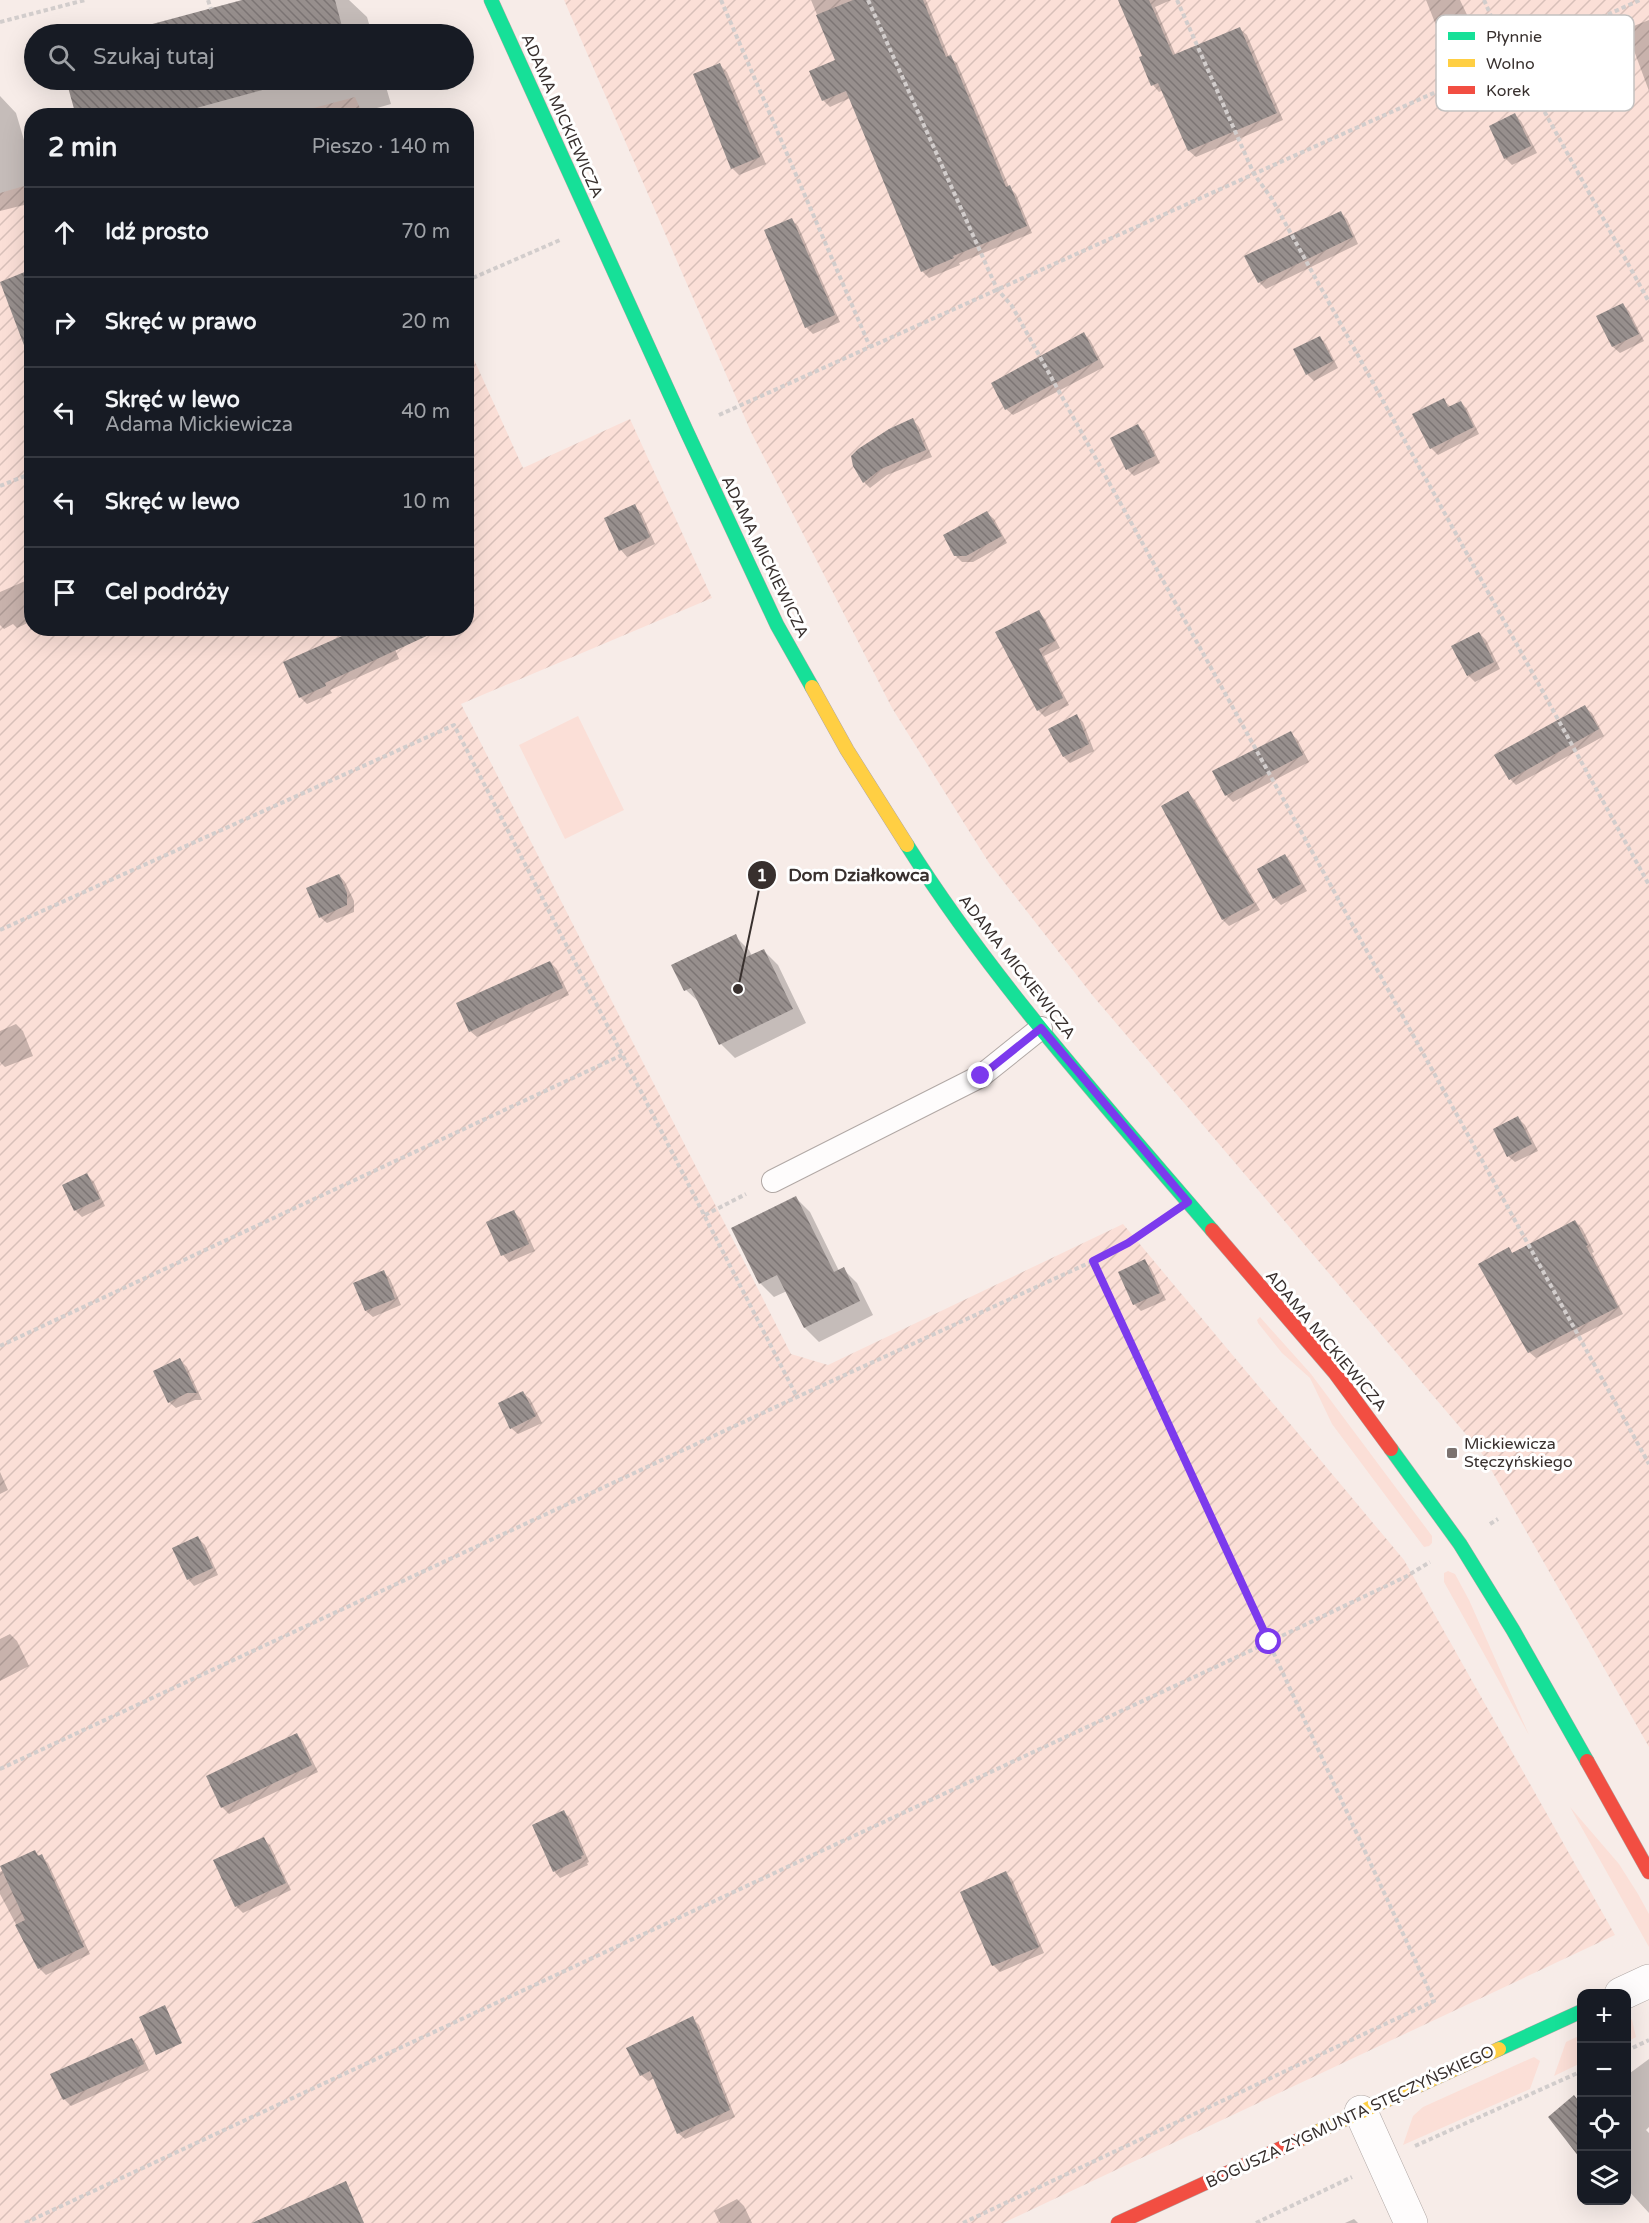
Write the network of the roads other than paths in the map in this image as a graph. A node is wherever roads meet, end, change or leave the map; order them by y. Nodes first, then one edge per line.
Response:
1 (491, 0) edge
2 (1041, 1028) junction
3 (774, 1181) road end
4 (1649, 1872) edge
5 (1649, 1981) edge
6 (1631, 1989) edge
7 (1577, 2013) edge
8 (1361, 2112) junction
9 (1118, 2223) edge
10 (1411, 2223) edge

1 - 2 street, ADAMA MICKIEWICZA
2 - 3 lane
2 - 4 street, ADAMA MICKIEWICZA
5 - 6 street
7 - 8 street, BOGUSZA ZYGMUNTA STĘCZYŃSKIEGO
8 - 9 street, BOGUSZA ZYGMUNTA STĘCZYŃSKIEGO
8 - 10 street

